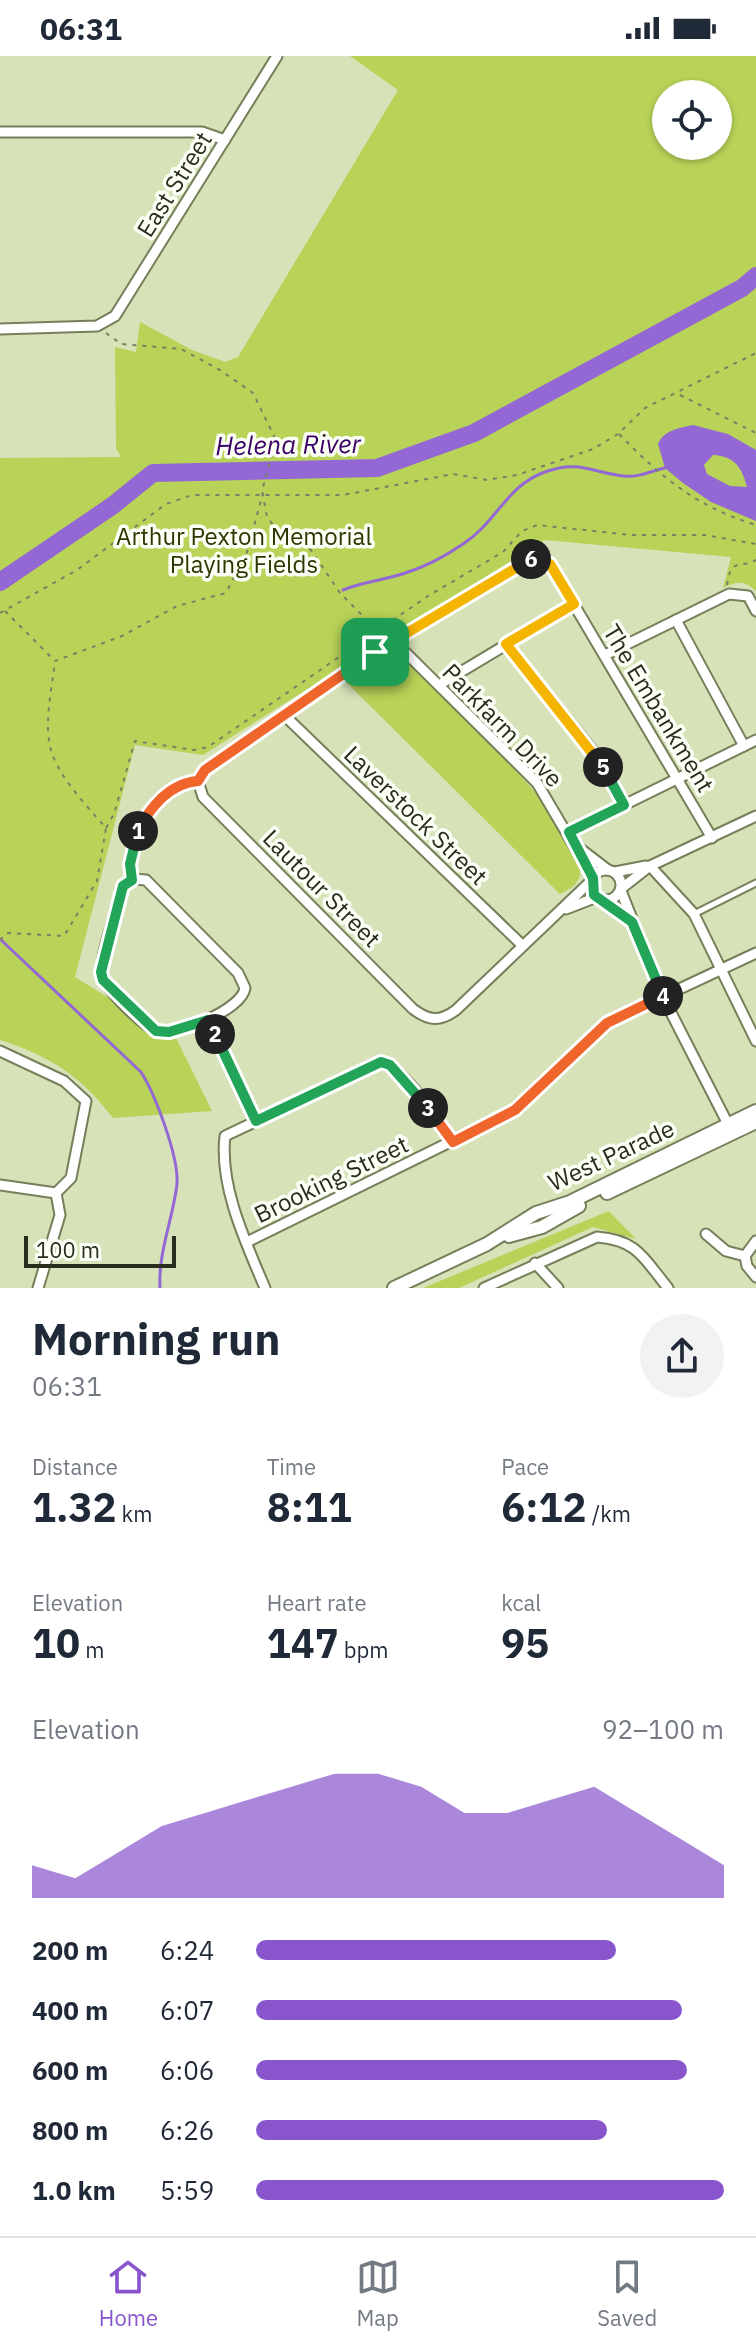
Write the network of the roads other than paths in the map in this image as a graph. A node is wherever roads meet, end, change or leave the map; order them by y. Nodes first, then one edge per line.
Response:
1 (277, 56) edge
2 (0, 132) edge
3 (225, 140) junction
4 (0, 329) edge
5 (574, 604) junction
6 (756, 611) edge
7 (676, 620) junction
8 (393, 640) junction
9 (506, 644) junction
10 (605, 655) junction
11 (439, 685) junction
12 (283, 714) junction
13 (756, 740) edge
14 (744, 746) junction
15 (679, 778) junction
16 (198, 781) junction
17 (624, 805) junction
18 (756, 816) edge
19 (569, 832) junction
20 (712, 838) junction
21 (575, 845) junction
22 (650, 866) junction
23 (611, 871) junction
24 (592, 879) junction
25 (132, 880) junction
26 (756, 883) edge
27 (621, 889) junction
28 (602, 899) junction
29 (559, 912) junction
30 (694, 914) junction
31 (632, 922) junction
32 (522, 945) junction
33 (756, 953) edge
34 (721, 970) junction
35 (663, 997) junction
36 (208, 1020) junction
37 (751, 1020) edge
38 (756, 1041) edge
39 (0, 1051) edge
40 (756, 1111) edge
41 (256, 1121) junction
42 (756, 1122) edge
43 (730, 1128) junction
44 (453, 1142) junction
45 (0, 1185) edge
46 (56, 1193) junction
47 (706, 1234) dead end
48 (756, 1241) edge
49 (247, 1242) junction
50 (745, 1256) junction
51 (535, 1263) junction
52 (756, 1277) edge
53 (38, 1288) edge
54 (265, 1288) edge
55 (394, 1288) edge
56 (484, 1288) edge
57 (558, 1288) edge
58 (668, 1288) edge

1 - 3 street, East Street
2 - 3 street
3 - 4 street, East Street
5 - 8 street, The Embankment
5 - 9 street
5 - 10 street, The Embankment
6 - 7 street
7 - 10 street
7 - 14 street
8 - 11 street, Parkfarm Drive
8 - 12 street, The Embankment
9 - 11 street
9 - 17 street
10 - 15 street, The Embankment
11 - 19 street, Parkfarm Drive
12 - 16 street, The Embankment
12 - 32 street, Laverstock Street
13 - 14 street
14 - 15 street
15 - 17 street
15 - 20 street, The Embankment
16 - 25 street, The Embankment
16 - 32 street, Lautour Street
17 - 19 street
18 - 20 street
19 - 21 street, Parkfarm Drive
20 - 22 street
21 - 23 street, Parkfarm Drive
21 - 24 street, Parkfarm Drive
22 - 23 street
22 - 27 street
22 - 30 street
23 - 24 street
23 - 27 street, Parkfarm Drive
24 - 28 street, Parkfarm Drive
24 - 29 street
25 - 36 street
25 - 36 street
26 - 30 lane
27 - 28 street
27 - 31 street, Parkfarm Drive
28 - 29 street
28 - 31 street, Parkfarm Drive
29 - 32 street
30 - 34 street
31 - 35 street, Parkfarm Drive
33 - 34 street, Brooking Street
34 - 35 street, Brooking Street
34 - 37 street
35 - 43 street, Parkfarm Drive
35 - 44 street, Brooking Street
36 - 41 street
37 - 38 street
39 - 46 street
40 - 43 street, West Parade
41 - 44 street
41 - 49 street
42 - 43 street, West Parade
43 - 55 street, West Parade
44 - 49 street, Brooking Street
45 - 46 street
46 - 53 street
47 - 50 street
48 - 50 street
49 - 54 street
50 - 52 street
51 - 56 street
51 - 57 street
51 - 58 street

